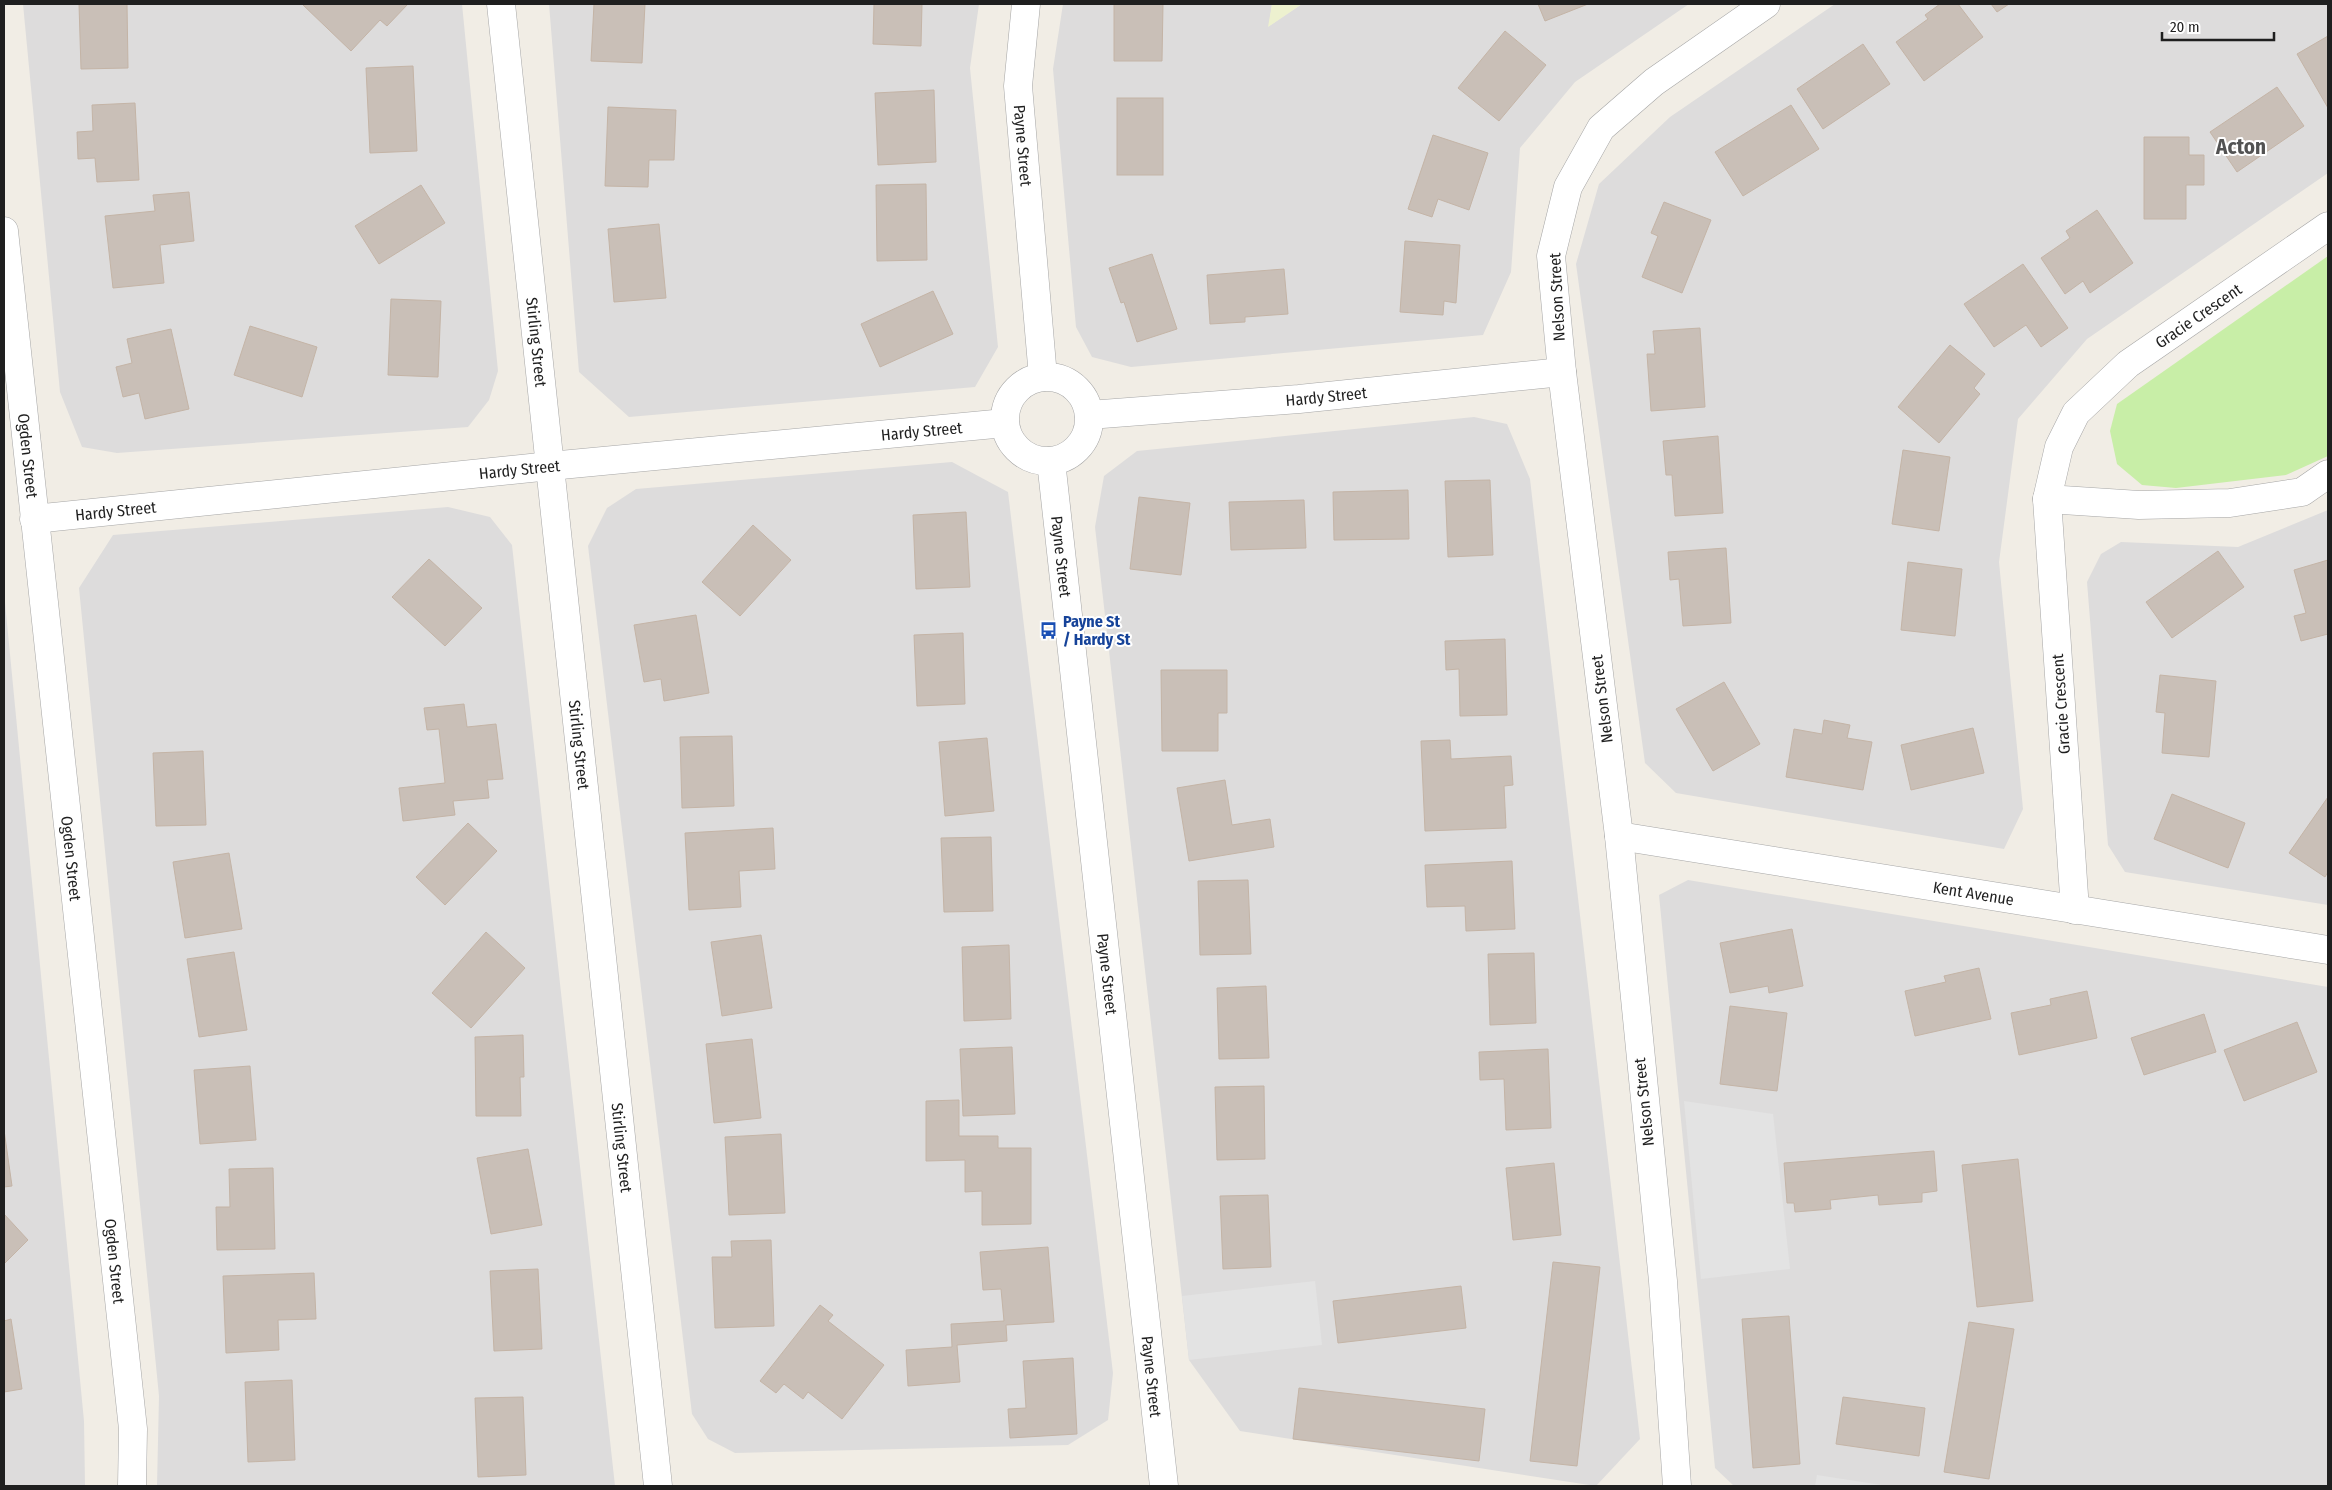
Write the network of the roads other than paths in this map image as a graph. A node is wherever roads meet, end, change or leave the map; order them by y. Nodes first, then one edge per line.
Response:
1 (501, 4) edge
2 (1026, 4) edge
3 (1766, 4) edge
4 (2328, 226) edge
5 (4, 230) edge
6 (1562, 372) junction
7 (1043, 377) junction
8 (1089, 415) junction
9 (1005, 423) junction
10 (1051, 461) junction
11 (550, 466) junction
12 (2328, 474) edge
13 (2047, 499) junction
14 (34, 519) junction
15 (1619, 836) junction
16 (2075, 910) junction
17 (2328, 950) edge
18 (132, 1486) edge
19 (658, 1486) edge
20 (1164, 1486) edge
21 (1677, 1486) edge

1 - 11 street, Stirling Street
2 - 7 street, Payne Street
3 - 6 street, Nelson Street
4 - 13 street, Gracie Crescent
5 - 14 street, Ogden Street
6 - 8 street, Hardy Street
6 - 15 street, Nelson Street
7 - 8 street
7 - 9 street
8 - 10 street
9 - 10 street
9 - 11 street, Hardy Street
10 - 20 street, Payne Street
11 - 14 street, Hardy Street
11 - 19 street, Stirling Street
12 - 13 street
13 - 16 street, Gracie Crescent
14 - 18 street, Ogden Street
15 - 16 street, Kent Avenue
15 - 21 street, Nelson Street
16 - 17 street, Kent Avenue

